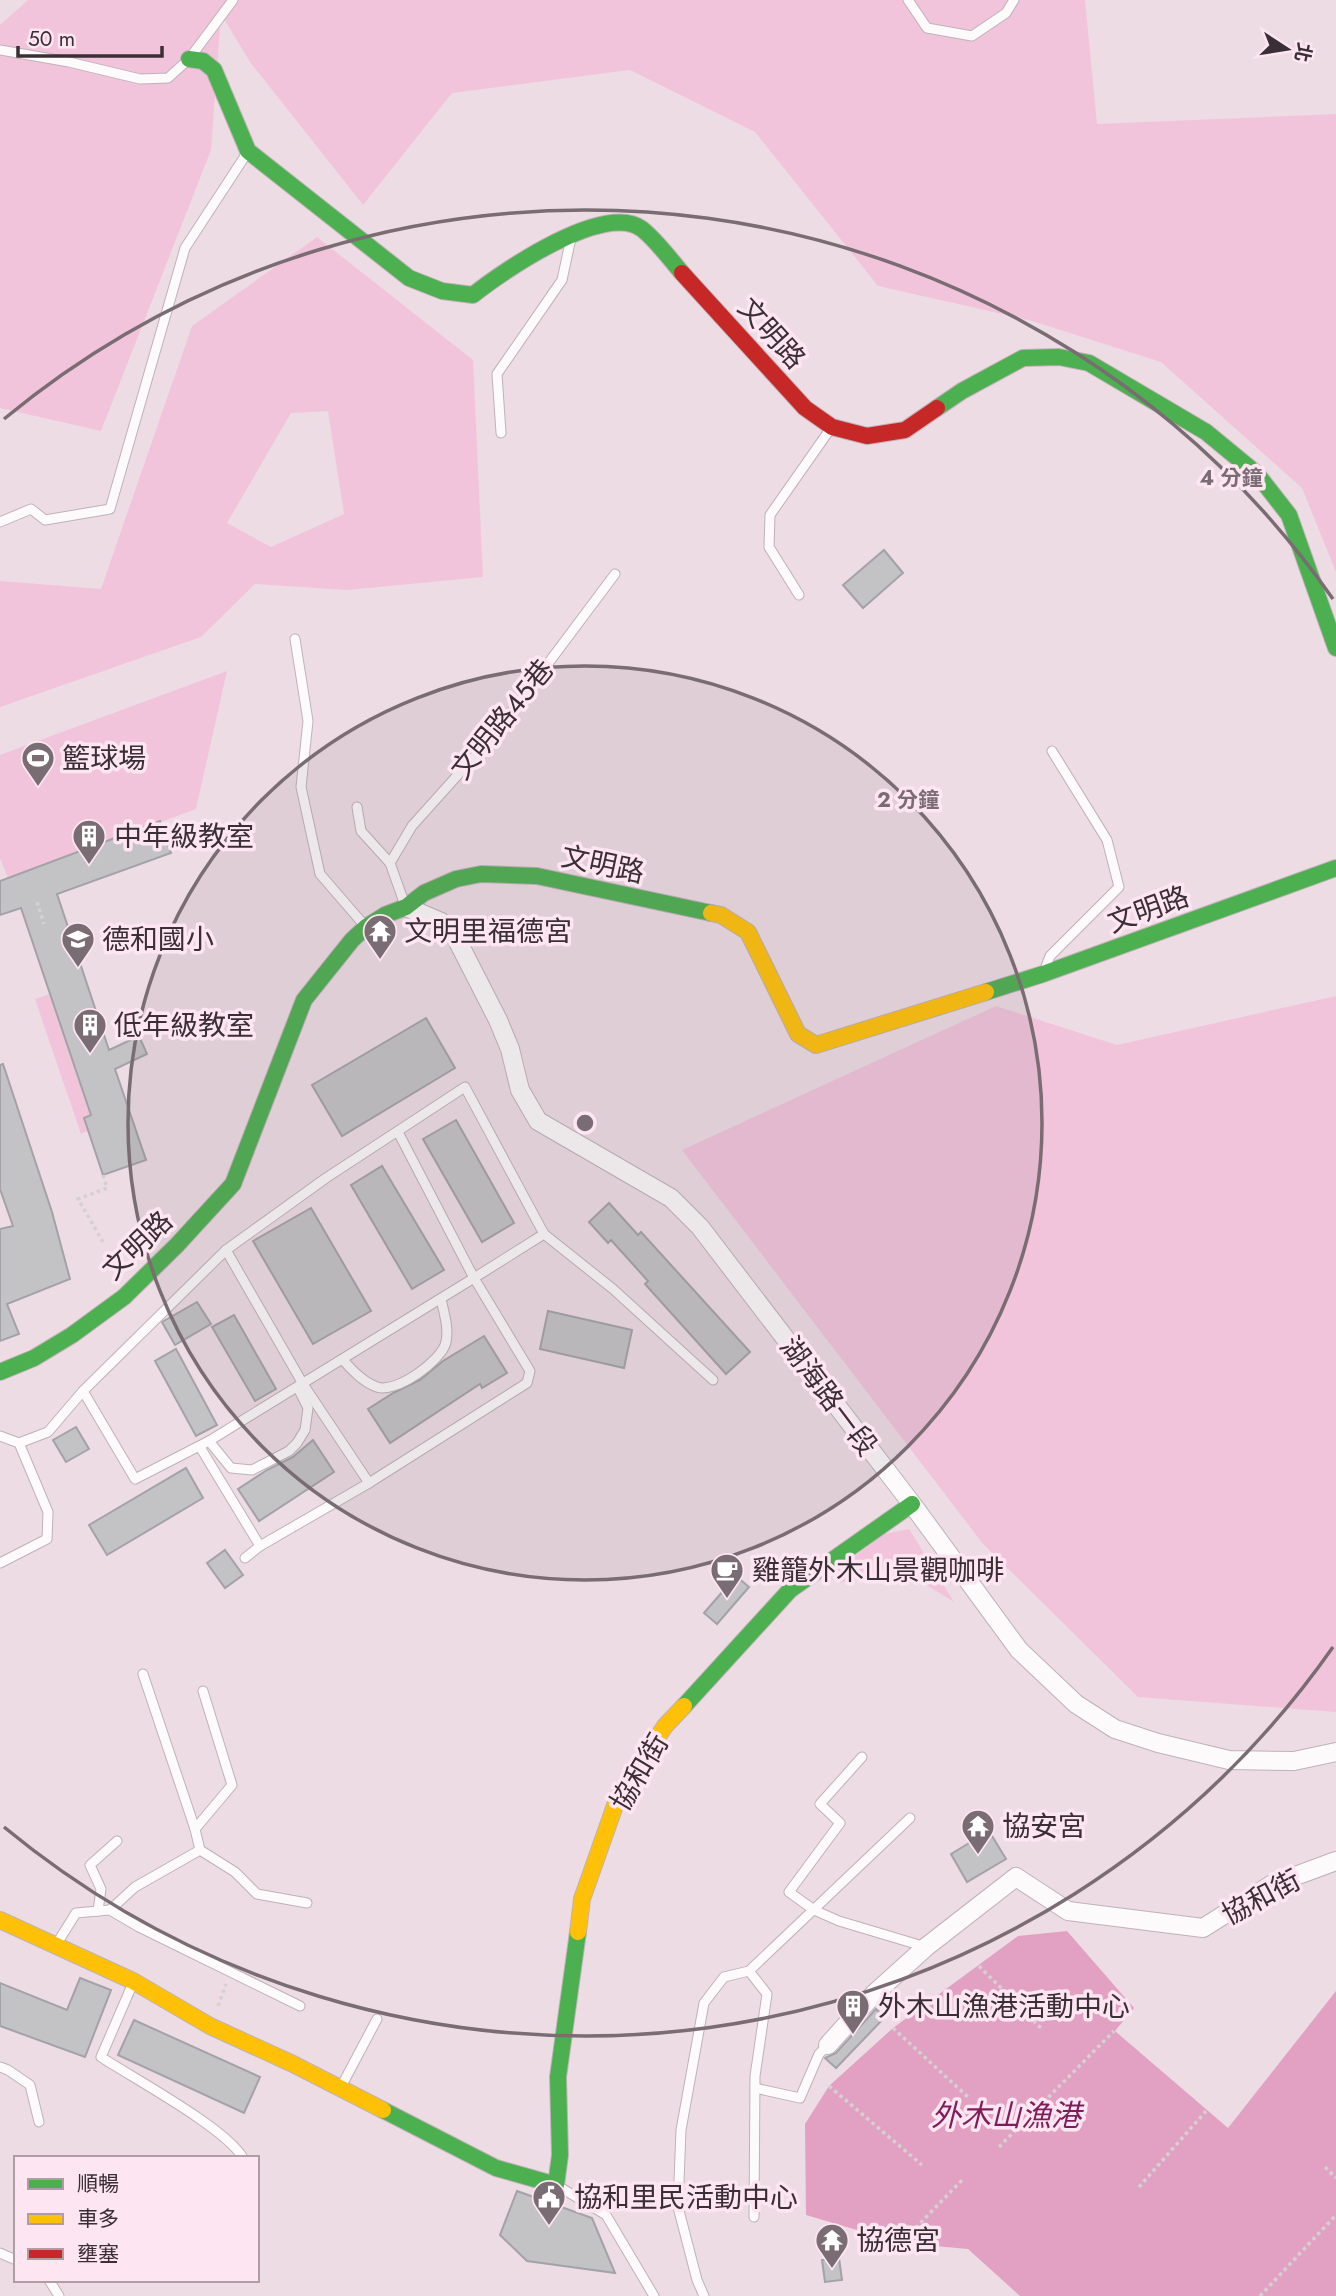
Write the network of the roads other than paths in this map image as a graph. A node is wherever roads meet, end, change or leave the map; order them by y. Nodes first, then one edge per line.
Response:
1 (233, 0) edge
2 (908, 0) edge
3 (1014, 0) edge
4 (0, 50) edge
5 (189, 59) junction
6 (248, 151) junction
7 (572, 233) junction
8 (832, 427) junction
9 (501, 433) dead end
10 (0, 522) edge
11 (615, 574) dead end
12 (799, 595) dead end
13 (295, 639) dead end
14 (1336, 648) edge
15 (1052, 751) dead end
16 (357, 807) dead end
17 (390, 863) junction
18 (1336, 868) edge
19 (406, 907) junction
20 (366, 927) junction
21 (1043, 974) junction
22 (398, 1132) junction
23 (544, 1234) junction
24 (226, 1250) junction
25 (474, 1278) junction
26 (441, 1299) junction
27 (343, 1360) junction
28 (0, 1372) edge
29 (713, 1380) dead end
30 (301, 1386) junction
31 (83, 1391) junction
32 (0, 1436) edge
33 (209, 1441) junction
34 (19, 1443) junction
35 (200, 1447) junction
36 (369, 1483) junction
37 (912, 1504) junction
38 (260, 1546) junction
39 (245, 1558) dead end
40 (0, 1563) edge
41 (143, 1674) dead end
42 (204, 1691) dead end
43 (1336, 1752) edge
44 (862, 1756) dead end
45 (910, 1818) dead end
46 (195, 1829) junction
47 (117, 1841) dead end
48 (200, 1850) junction
49 (1336, 1861) edge
50 (307, 1903) dead end
51 (110, 1910) junction
52 (814, 1910) junction
53 (98, 1911) junction
54 (0, 1920) edge
55 (55, 1946) junction
56 (926, 1947) junction
57 (749, 1971) junction
58 (133, 1981) junction
59 (300, 2006) dead end
60 (377, 2018) dead end
61 (828, 2045) joint
62 (0, 2067) edge
63 (755, 2088) junction
64 (341, 2089) junction
65 (39, 2122) dead end
66 (242, 2156) edge
67 (556, 2185) junction
68 (754, 2217) dead end
69 (654, 2296) edge
70 (704, 2296) edge

1 - 5 lane
2 - 3 lane
4 - 5 lane
5 - 6 street, 文明路
6 - 7 street, 文明路
6 - 10 lane
7 - 8 street, 文明路
7 - 9 lane
8 - 12 lane
8 - 14 street, 文明路
11 - 17 lane, 文明路45巷
13 - 20 lane
15 - 21 lane
16 - 17 lane
17 - 19 lane
18 - 21 street, 文明路
19 - 20 street, 文明路
19 - 21 street, 文明路
19 - 37 street, 湖海路一段
20 - 28 street, 文明路
22 - 23 lane
22 - 24 lane
22 - 25 lane
23 - 25 lane
23 - 29 lane
24 - 30 lane
24 - 31 lane
25 - 26 lane
25 - 36 lane
26 - 27 lane
26 - 27 lane
27 - 30 lane
30 - 33 lane
30 - 33 lane
30 - 36 lane
31 - 34 lane
31 - 35 lane
32 - 34 lane
33 - 35 lane
34 - 40 lane
35 - 38 lane
36 - 38 lane
37 - 43 street, 湖海路一段
37 - 67 street, 協和街
38 - 39 lane
41 - 46 lane
42 - 46 lane
44 - 52 lane
45 - 52 lane
46 - 48 lane
47 - 53 lane
48 - 50 lane
48 - 51 lane
49 - 56 street, 協和街
51 - 53 lane
51 - 59 lane
52 - 56 lane
52 - 57 lane
53 - 55 lane
54 - 55 street
55 - 58 street
56 - 61 street, 協和街
57 - 63 lane
57 - 70 lane
58 - 64 street
58 - 66 lane
60 - 64 lane
61 - 63 lane
62 - 65 lane
63 - 68 lane
64 - 67 street
67 - 69 lane

